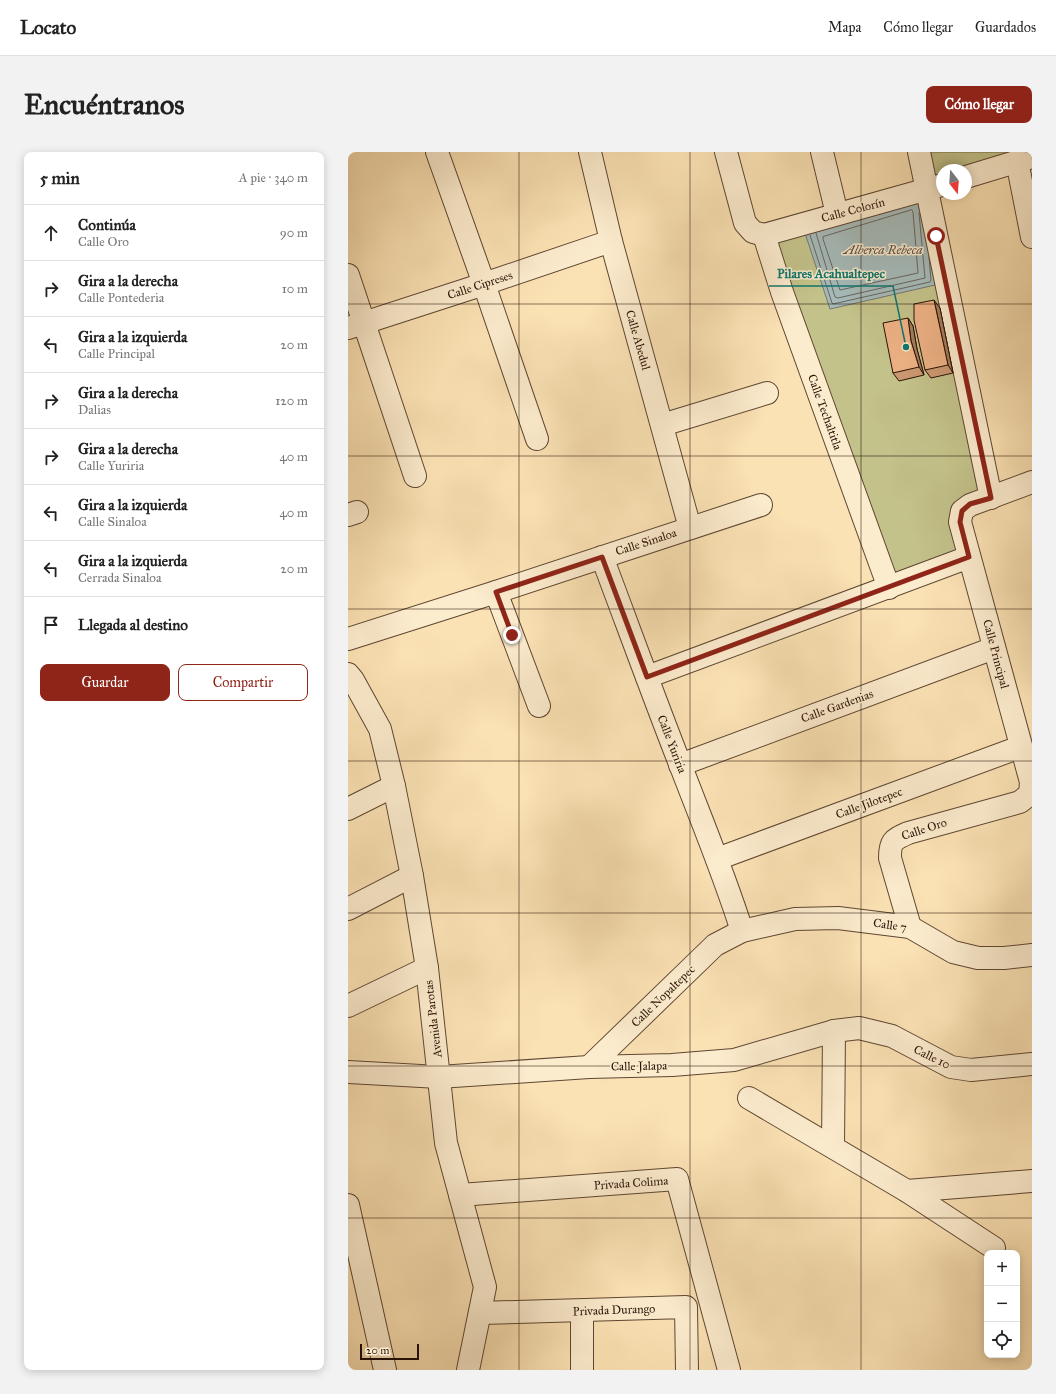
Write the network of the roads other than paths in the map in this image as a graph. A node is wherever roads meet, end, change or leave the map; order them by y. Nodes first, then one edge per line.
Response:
1 (437, 152) edge
2 (590, 152) edge
3 (726, 152) edge
4 (822, 152) edge
5 (919, 152) edge
6 (1025, 159) edge
7 (972, 175) edge
8 (934, 187) edge
9 (837, 214) junction
10 (764, 235) junction
11 (1032, 237) edge
12 (611, 241) junction
13 (348, 275) edge
14 (484, 284) junction
15 (356, 325) edge
16 (768, 394) dead end
17 (662, 424) junction
18 (537, 439) dead end
19 (415, 476) dead end
20 (1032, 482) edge
21 (991, 498) junction
22 (761, 504) dead end
23 (690, 528) junction
24 (602, 557) junction
25 (969, 557) junction
26 (889, 588) junction
27 (496, 592) junction
28 (348, 639) edge
29 (994, 648) junction
30 (647, 677) junction
31 (350, 679) edge
32 (539, 706) dead end
33 (1020, 747) junction
34 (680, 765) junction
35 (394, 786) junction
36 (1020, 802) joint
37 (348, 809) edge
38 (717, 859) junction
39 (412, 876) junction
40 (348, 909) edge
41 (910, 926) junction
42 (742, 931) junction
43 (1032, 955) edge
44 (427, 968) junction
45 (348, 1006) edge
46 (834, 1031) junction
47 (1032, 1064) edge
48 (589, 1067) junction
49 (348, 1072) edge
50 (439, 1077) junction
51 (749, 1098) dead end
52 (833, 1146) junction
53 (1032, 1181) edge
54 (907, 1191) junction
55 (460, 1195) junction
56 (348, 1205) edge
57 (994, 1248) dead end
58 (582, 1311) junction
59 (480, 1313) junction
60 (385, 1370) edge
61 (468, 1370) edge
62 (582, 1370) edge
63 (686, 1370) edge
64 (729, 1370) edge

1 - 14 street
2 - 12 street, Calle Abedul
3 - 10 street
4 - 9 street
5 - 8 street
6 - 7 street
6 - 11 street
8 - 9 street, Calle Colorín
8 - 21 street
9 - 10 street, Calle Colorín
10 - 26 street, Calle Techaltitla
12 - 14 street, Calle Cipreses
12 - 17 street, Calle Abedul
13 - 15 street
14 - 15 street, Calle Cipreses
14 - 18 street
15 - 19 street
16 - 17 street
17 - 23 street, Calle Abedul
20 - 21 street
21 - 25 street, Calle Principal
22 - 23 street, Calle Sinaloa
23 - 24 street, Calle Sinaloa
24 - 27 street, Calle Sinaloa
24 - 30 street, Calle Yuriria
25 - 26 street
25 - 29 street, Calle Principal
26 - 30 street
27 - 28 street, Calle Sinaloa
27 - 32 street
29 - 33 street, Calle Principal
29 - 34 street, Calle Gardenias
30 - 34 street, Calle Yuriria
31 - 35 street, Avenida Parotas
33 - 36 street, Calle Principal
33 - 38 street, Calle Jilotepec
34 - 38 street, Calle Yuriria
35 - 37 street
35 - 39 street, Avenida Parotas
36 - 41 street, Calle Oro
38 - 42 street, Calle Yuriria
39 - 40 street
39 - 44 street, Avenida Parotas
41 - 42 street, Calle 7
41 - 43 street, Calle 7
42 - 48 street, Calle Nopaltepec
44 - 45 street
44 - 50 street, Avenida Parotas
46 - 47 street, Calle 10
46 - 48 street, Calle Jalapa
46 - 52 street
48 - 50 street, Calle Jalapa
49 - 50 street, Calle Jalapa
50 - 55 street, Avenida Parotas
51 - 52 street
52 - 54 street
53 - 54 street
54 - 57 street
55 - 59 street, Avenida Parotas
55 - 64 street, Privada Colima
56 - 60 street
58 - 59 street, Privada Durango
58 - 62 street
58 - 63 street, Privada Durango
59 - 61 street, Avenida Parotas

